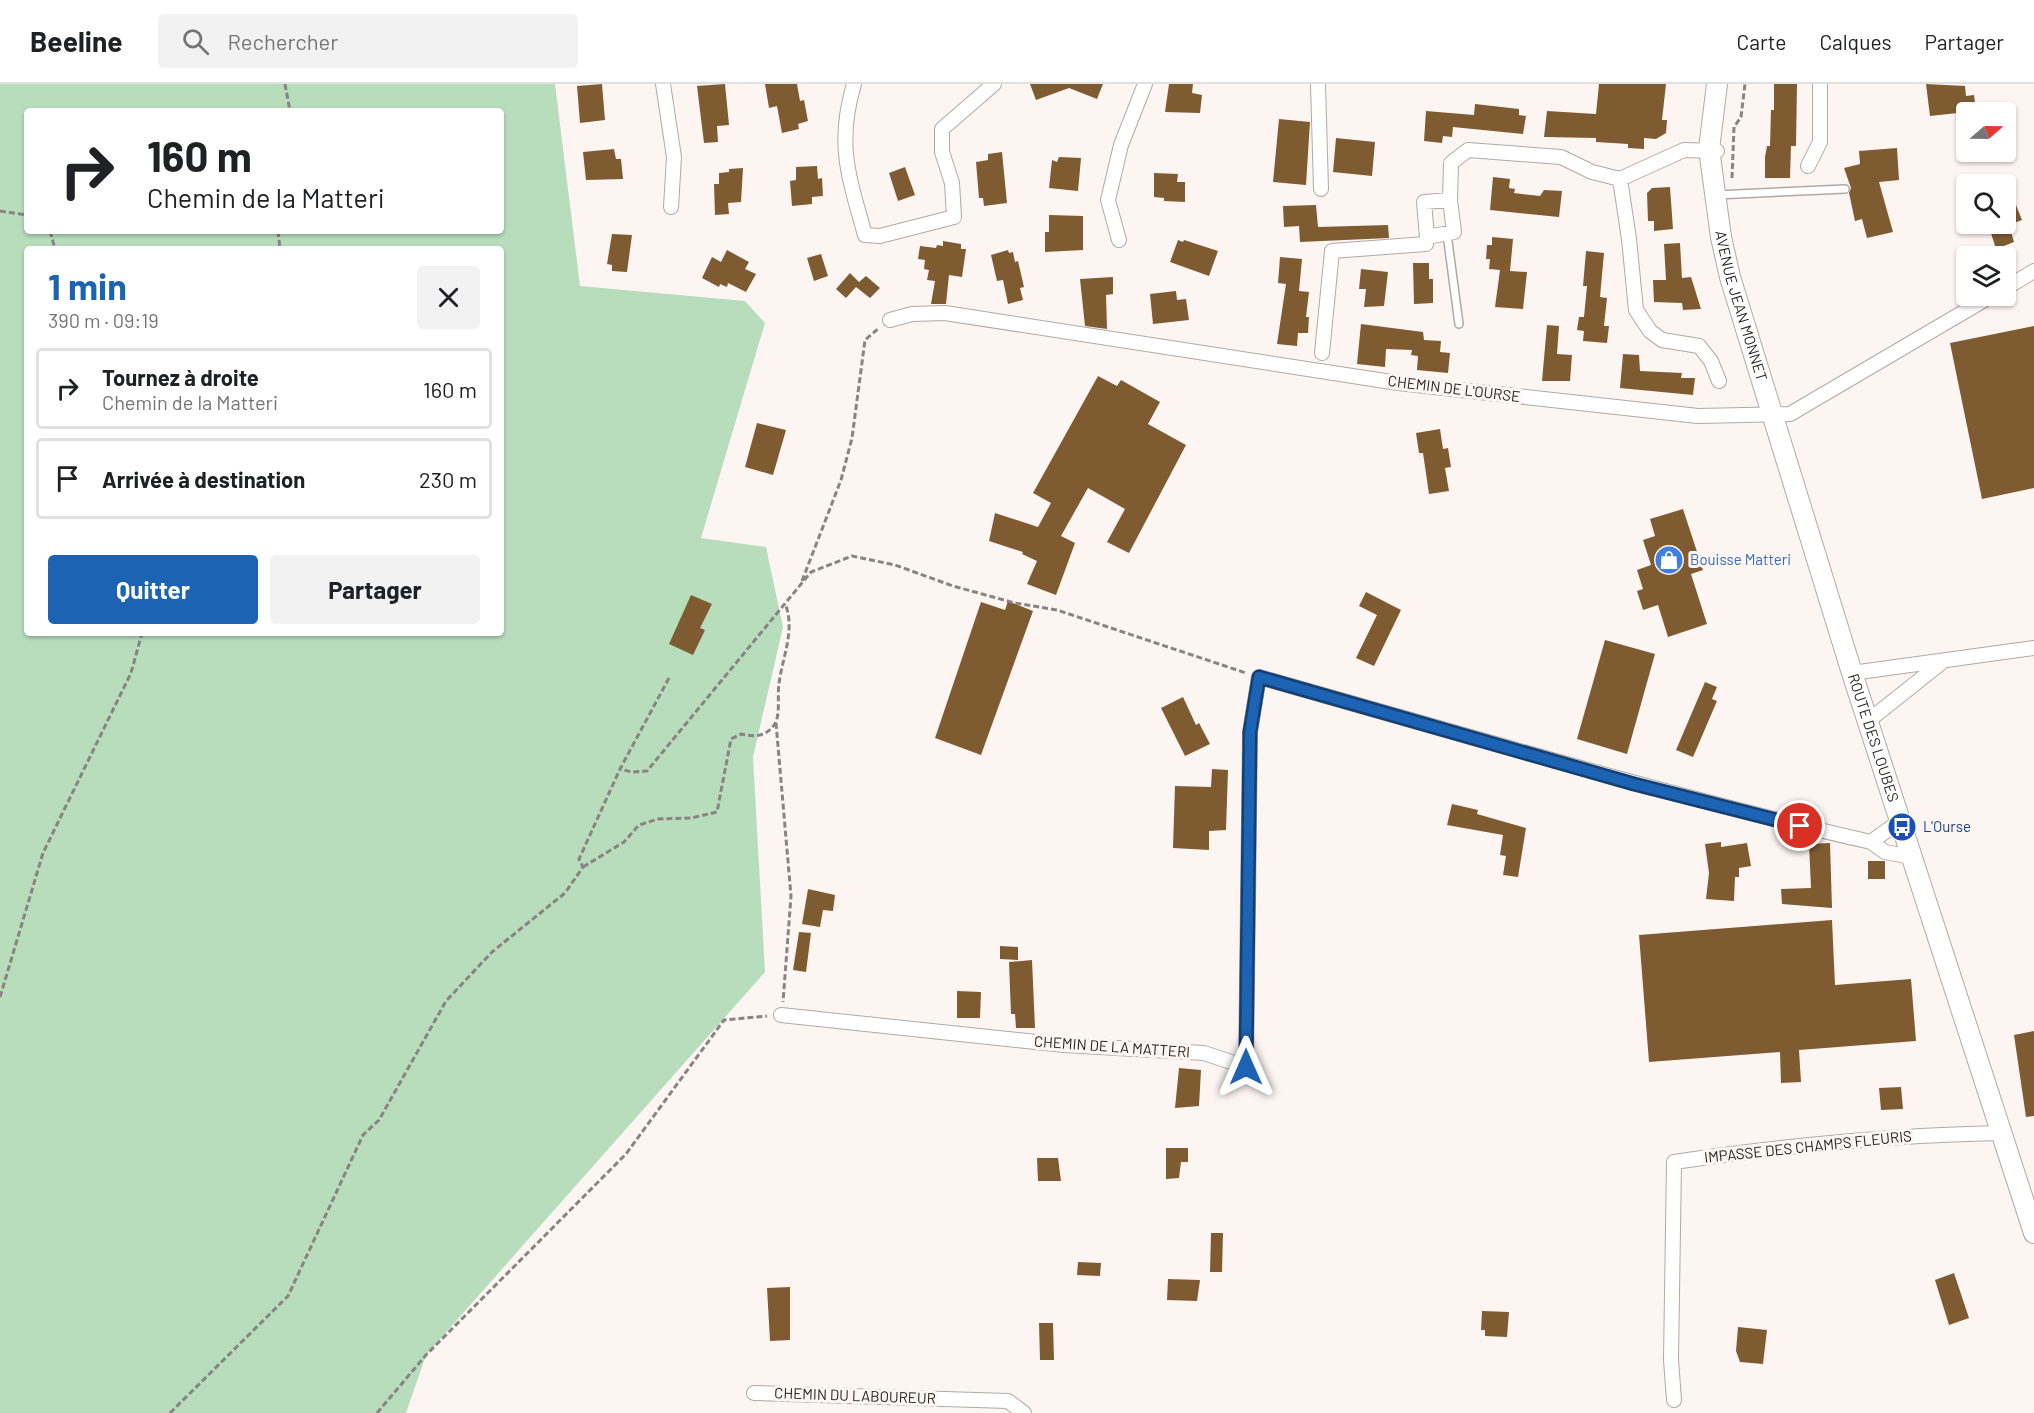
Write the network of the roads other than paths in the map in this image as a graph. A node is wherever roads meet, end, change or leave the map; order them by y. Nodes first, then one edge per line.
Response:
1 (663, 84) edge
2 (854, 84) edge
3 (994, 84) edge
4 (1145, 84) edge
5 (1318, 84) edge
6 (1717, 84) edge
7 (1727, 84) edge
8 (1820, 84) edge
9 (1714, 150) junction
10 (1808, 166) dead end
11 (1620, 179) junction
12 (1322, 189) dead end
13 (1845, 189) dead end
14 (1724, 195) junction
15 (1450, 200) junction
16 (671, 207) dead end
17 (1447, 234) junction
18 (1427, 237) junction
19 (1119, 240) dead end
20 (2034, 271) edge
21 (2016, 282) edge
22 (1974, 306) edge
23 (890, 320) road end
24 (1459, 324) dead end
25 (1322, 353) dead end
26 (1719, 381) dead end
27 (1771, 415) junction
28 (2034, 648) edge
29 (1943, 662) junction
30 (1852, 673) junction
31 (1868, 721) junction
32 (1900, 820) junction
33 (1870, 842) junction
34 (1912, 857) junction
35 (781, 1015) road end
36 (2001, 1133) junction
37 (2034, 1233) edge
38 (754, 1393) dead end
39 (1674, 1400) dead end
40 (1024, 1413) edge

1 - 16 street
2 - 3 street
4 - 19 street
5 - 12 street
6 - 9 main road, AVENUE JEAN MONNET
7 - 9 main road, AVENUE JEAN MONNET
8 - 10 street
9 - 11 street
9 - 14 main road, AVENUE JEAN MONNET
11 - 15 street
11 - 26 street
13 - 14 lane
14 - 27 main road, AVENUE JEAN MONNET
15 - 17 street
15 - 18 street
17 - 18 street
17 - 24 lane
18 - 25 street
20 - 21 street
22 - 27 street, CHEMIN DE L'OURSE
23 - 27 street, CHEMIN DE L'OURSE
27 - 30 main road, ROUTE DES LOUBES
28 - 29 street
29 - 30 street
29 - 31 street
30 - 31 main road, ROUTE DES LOUBES
31 - 32 main road, ROUTE DES LOUBES
32 - 33 street
32 - 34 main road, ROUTE DES LOUBES
33 - 34 street
33 - 35 street, CHEMIN DE LA MATTERI
34 - 36 main road, ROUTE DES LOUBES
36 - 37 main road, ROUTE DES LOUBES
36 - 39 street, IMPASSE DES CHAMPS FLEURIS
38 - 40 street, CHEMIN DU LABOUREUR

